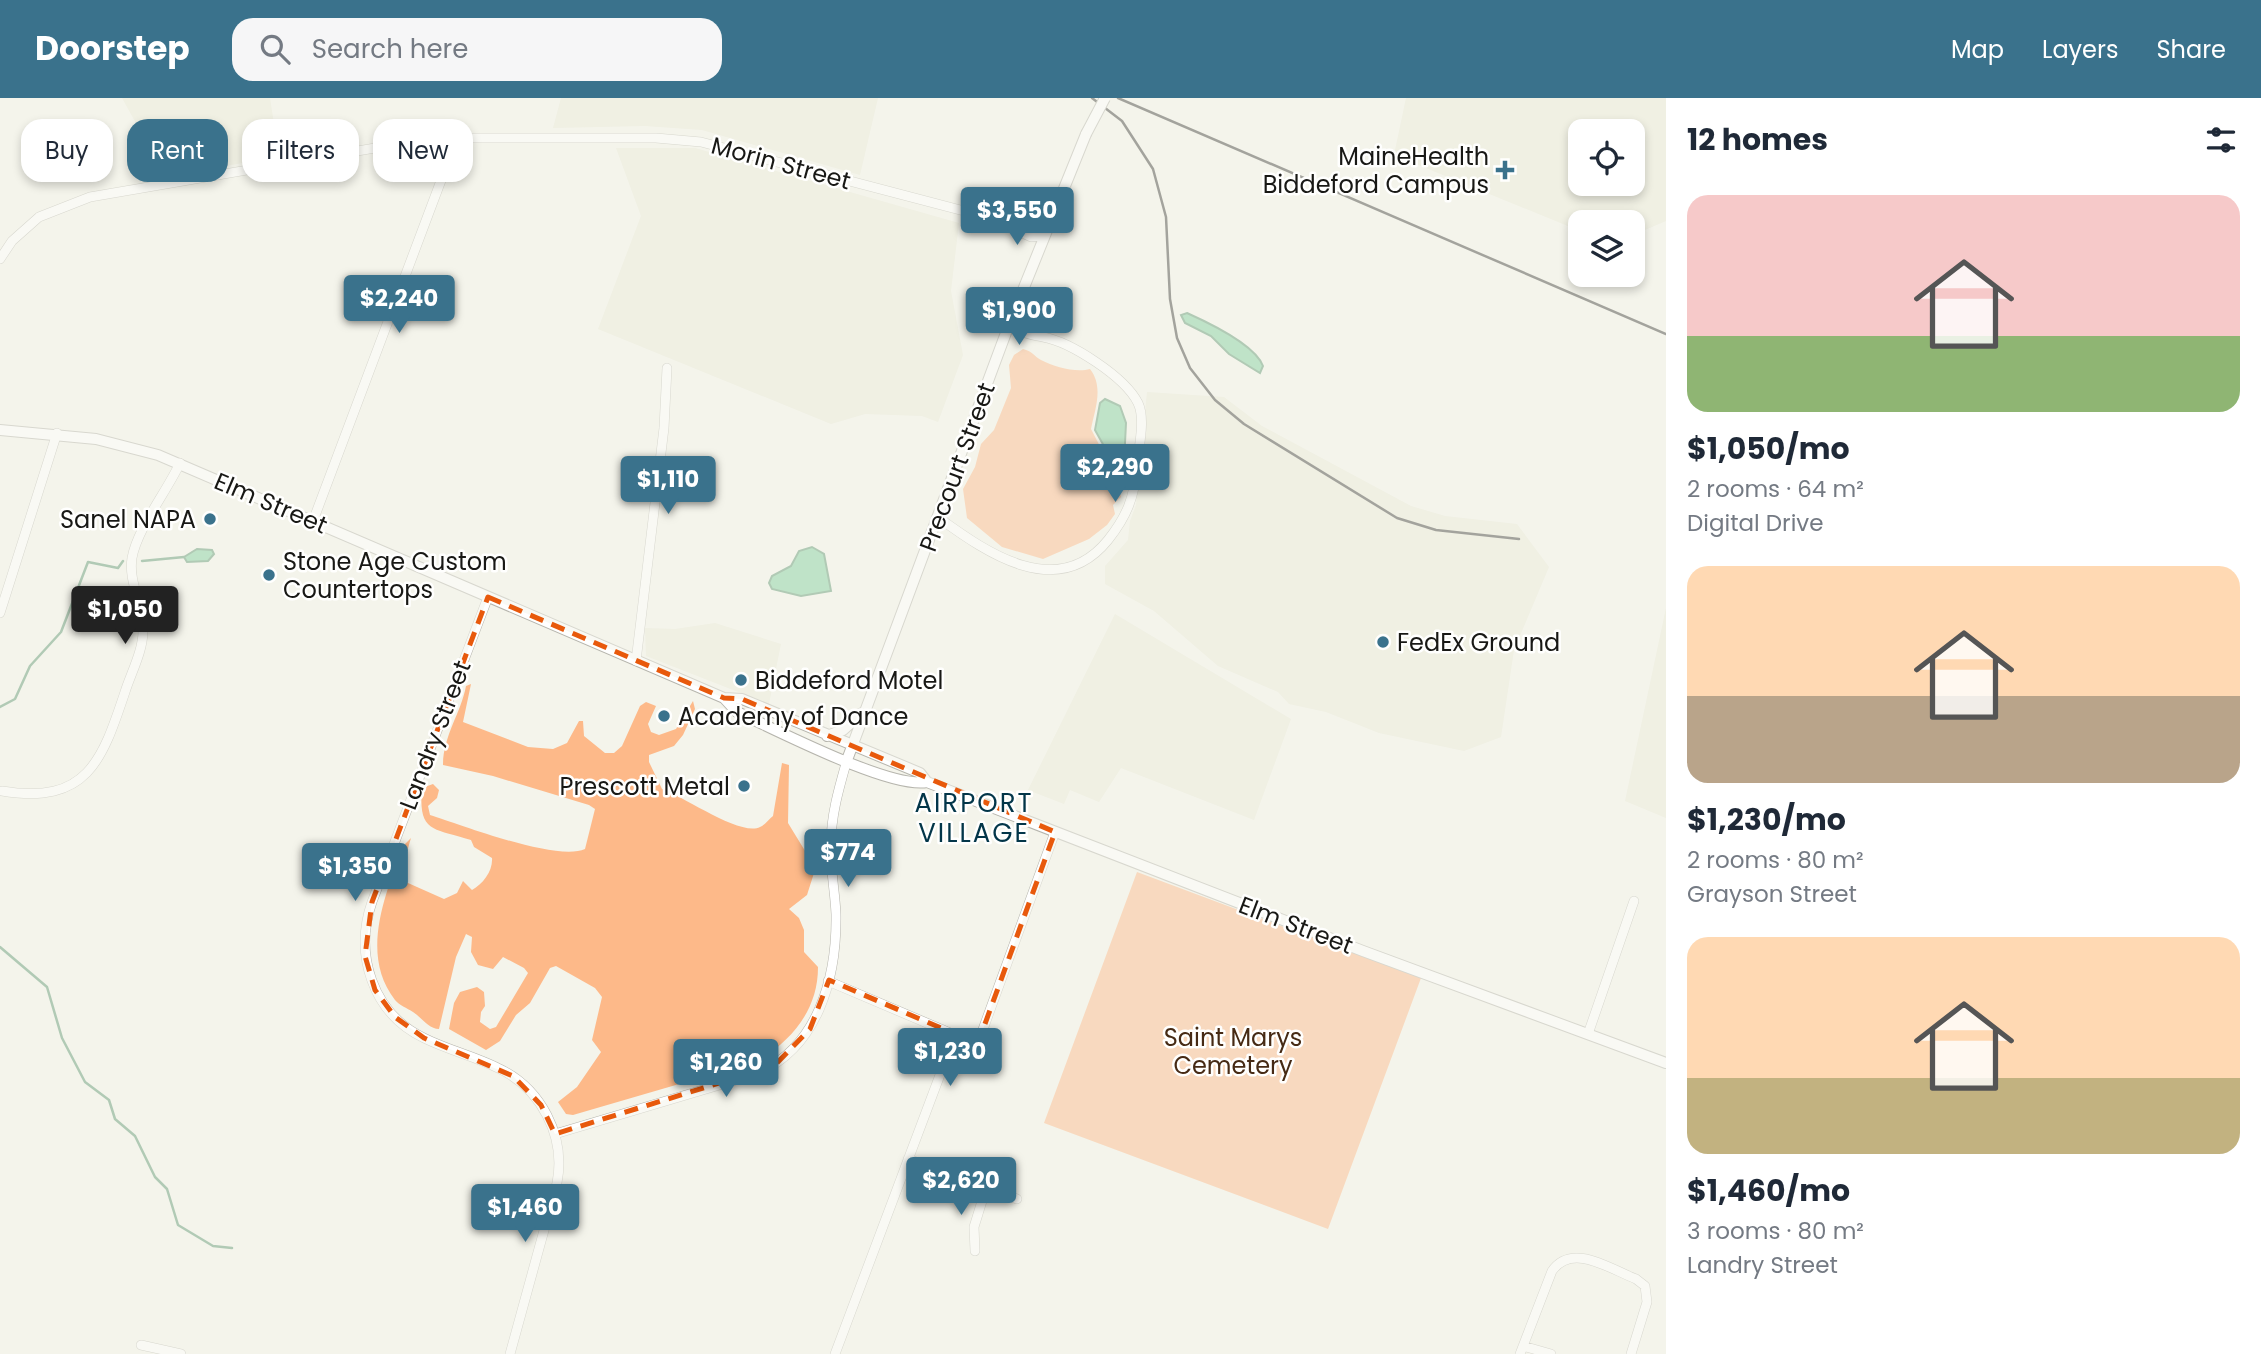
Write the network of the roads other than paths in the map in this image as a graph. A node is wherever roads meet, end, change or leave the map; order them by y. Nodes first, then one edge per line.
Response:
1 (1105, 98) edge
2 (473, 138) edge
3 (373, 148) edge
4 (440, 182) edge
5 (1043, 236) junction
6 (0, 259) edge
7 (1010, 322) junction
8 (667, 368) dead end
9 (0, 430) edge
10 (57, 433) junction
11 (180, 463) junction
12 (939, 518) junction
13 (313, 521) junction
14 (488, 597) junction
15 (0, 613) edge
16 (636, 661) junction
17 (724, 698) junction
18 (867, 708) junction
19 (827, 736) junction
20 (853, 747) junction
21 (847, 760) junction
22 (927, 782) junction
23 (2, 791) dead end
24 (1055, 832) junction
25 (1634, 901) dead end
26 (828, 981) junction
27 (1588, 1034) junction
28 (955, 1035) junction
29 (1666, 1063) edge
30 (555, 1134) junction
31 (908, 1159) junction
32 (986, 1188) junction
33 (1017, 1199) dead end
34 (975, 1251) dead end
35 (141, 1345) dead end
36 (1522, 1350) edge
37 (181, 1354) edge
38 (510, 1354) edge
39 (835, 1354) edge
40 (1551, 1354) edge
41 (1631, 1354) edge

1 - 5 main road, Precourt Street, bridge
2 - 5 street, Morin Street
3 - 6 street, Morin Street
4 - 13 street
5 - 7 main road, Precourt Street
7 - 12 main road, Precourt Street
7 - 12 street
8 - 16 street
9 - 10 main road, Elm Street
10 - 11 main road, Elm Street
10 - 15 street
11 - 13 main road, Elm Street
11 - 23 street
12 - 18 main road, Precourt Street
13 - 14 main road, Elm Street
14 - 16 main road, Elm Street
14 - 30 street, Landry Street
16 - 17 main road, Elm Street
17 - 19 main road, Elm Street
17 - 21 main road, Elm Street
18 - 19 main road
18 - 20 main road, Precourt Street
19 - 20 main road, Elm Street
20 - 21 main road, Precourt Street
20 - 22 main road, Elm Street
21 - 22 main road, Elm Street
21 - 26 street
22 - 24 main road, Elm Street
24 - 27 main road, Elm Street
24 - 28 street
25 - 27 street
26 - 28 street
26 - 30 street
27 - 29 main road, Elm Street
28 - 31 street
30 - 38 street, Landry Street
31 - 32 street
31 - 39 street
32 - 33 street
32 - 34 street
35 - 37 street
36 - 40 street
36 - 41 street

